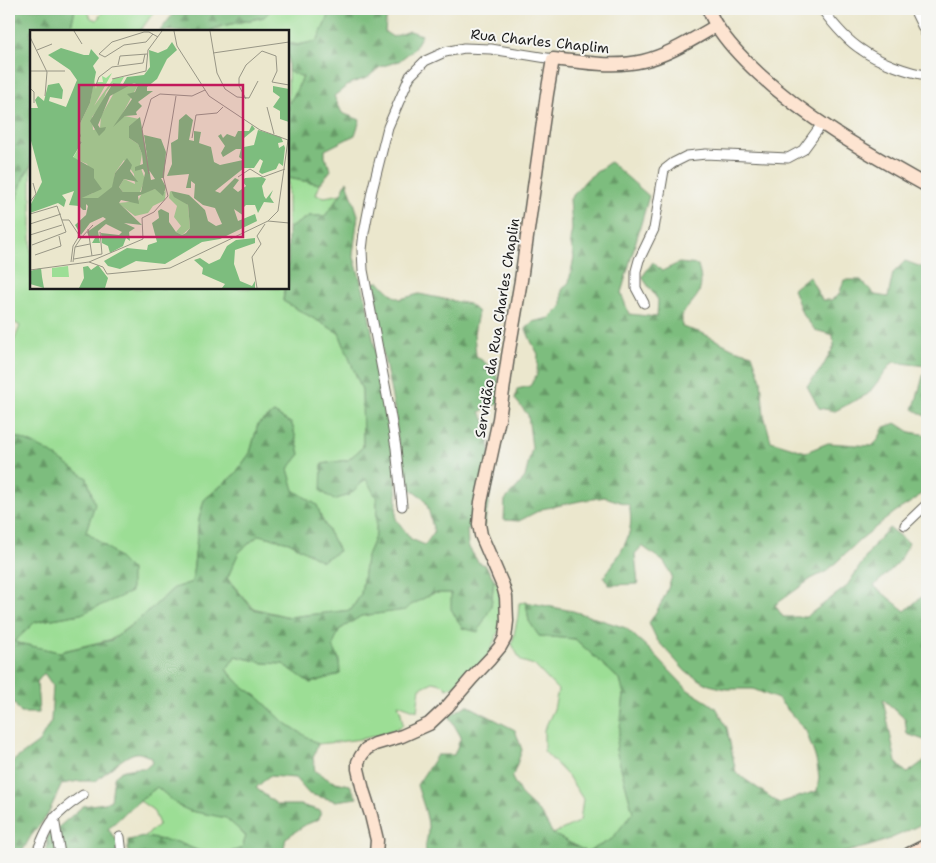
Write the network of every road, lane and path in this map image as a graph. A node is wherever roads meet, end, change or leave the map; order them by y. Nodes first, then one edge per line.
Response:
1 (708, 9) edge
2 (822, 9) edge
3 (914, 9) edge
4 (716, 26) junction
5 (927, 36) edge
6 (553, 59) junction
7 (927, 75) edge
8 (822, 124) junction
9 (927, 186) edge
10 (644, 303) dead end
11 (927, 504) edge
12 (402, 506) dead end
13 (905, 525) dead end
14 (83, 796) dead end
15 (54, 818) junction
16 (120, 837) dead end
17 (927, 845) edge
18 (34, 854) edge
19 (60, 854) edge
20 (122, 854) edge
21 (376, 854) edge
22 (909, 854) edge

1 - 4 street
2 - 7 street
3 - 5 street
4 - 6 street, Rua Charles Chaplim
4 - 8 street
6 - 12 street, Rua Charles Chaplim
6 - 21 street, Servidão da Rua Charles Chaplin
8 - 9 street
8 - 10 street
11 - 13 street
14 - 15 street
15 - 18 street
15 - 19 street
16 - 20 street
17 - 22 street

